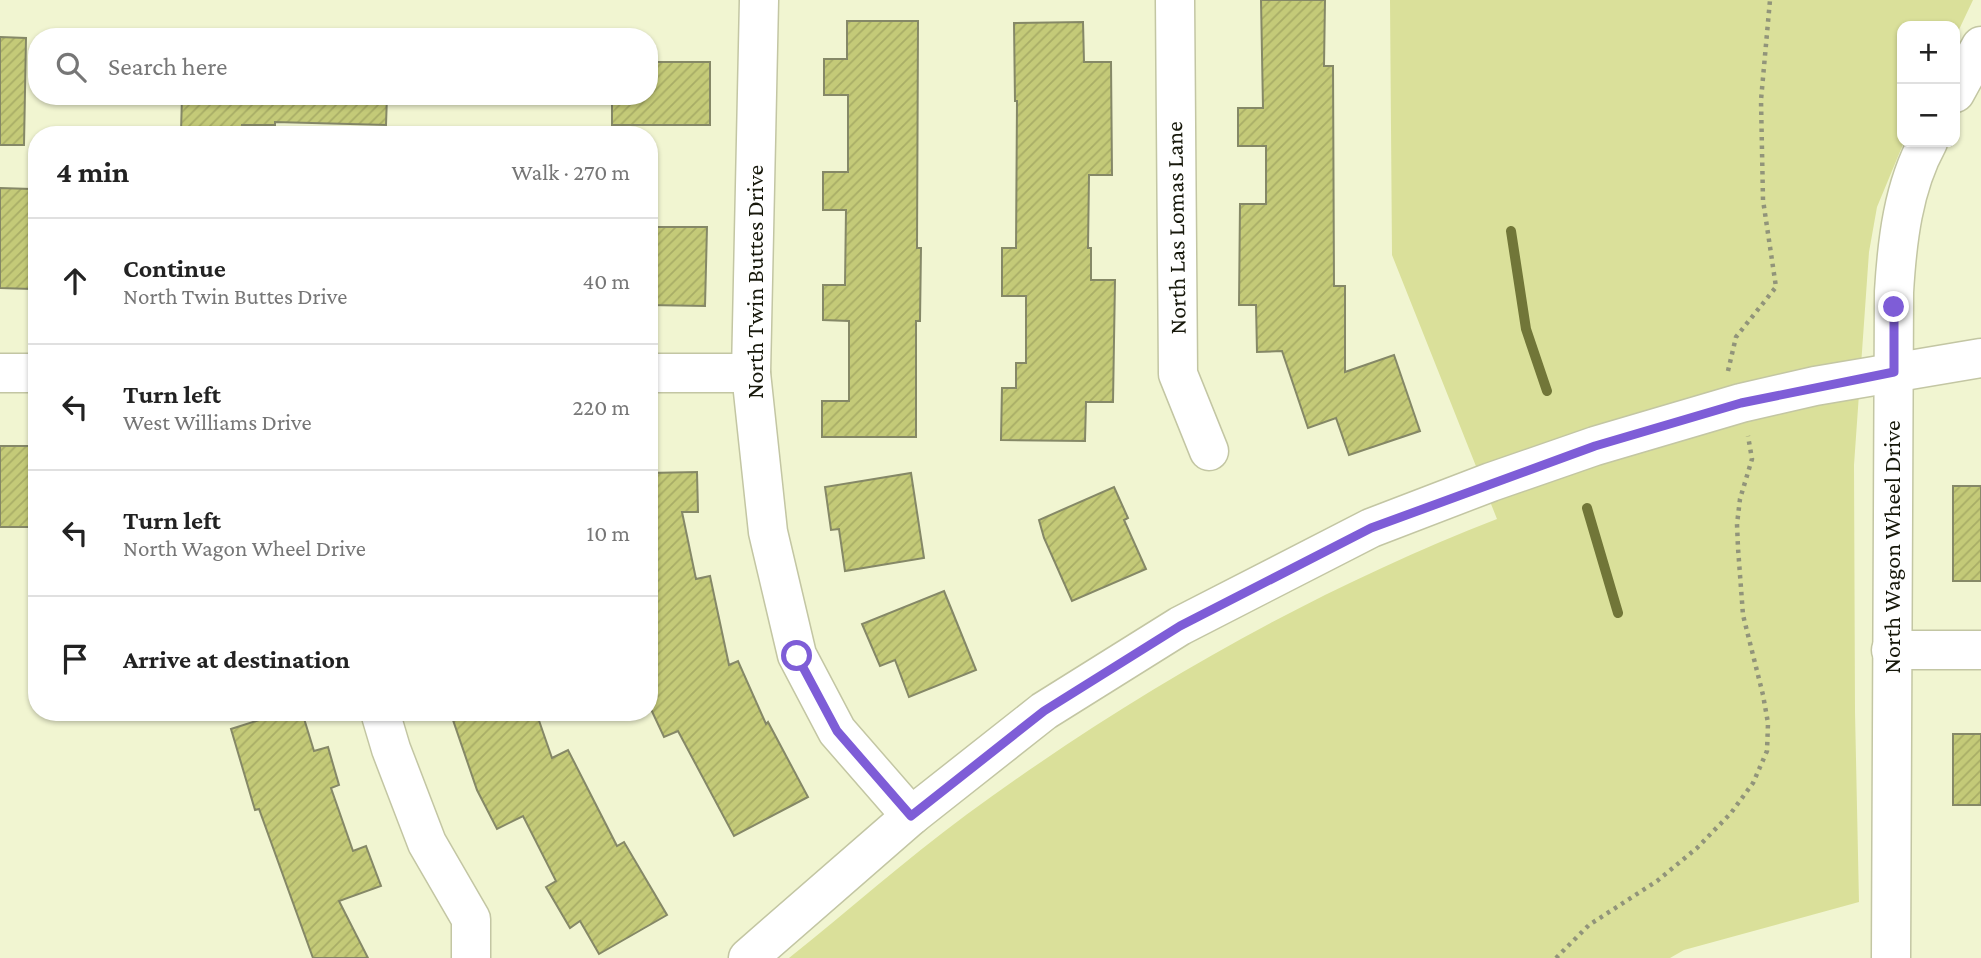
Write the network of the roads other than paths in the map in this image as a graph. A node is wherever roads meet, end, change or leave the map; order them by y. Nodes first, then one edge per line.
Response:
1 (760, 0) edge
2 (1175, 0) edge
3 (1981, 46) edge
4 (1960, 84) edge
5 (1925, 147) edge
6 (1981, 358) edge
7 (1894, 372) junction
8 (0, 373) edge
9 (28, 373) edge
10 (658, 373) edge
11 (751, 373) junction
12 (1209, 451) dead end
13 (1891, 650) junction
14 (1981, 650) edge
15 (383, 721) edge
16 (911, 816) junction
17 (471, 958) edge
18 (748, 958) edge
19 (1891, 958) edge

1 - 11 street, North Twin Buttes Drive
2 - 12 street, North Las Lomas Lane
3 - 4 street
5 - 7 street, North Wagon Wheel Drive
6 - 7 street
7 - 13 street, North Wagon Wheel Drive
7 - 16 street
8 - 9 street
10 - 11 street
11 - 16 street, North Twin Buttes Drive
13 - 14 street
13 - 19 street, North Wagon Wheel Drive
15 - 17 street
16 - 18 street

